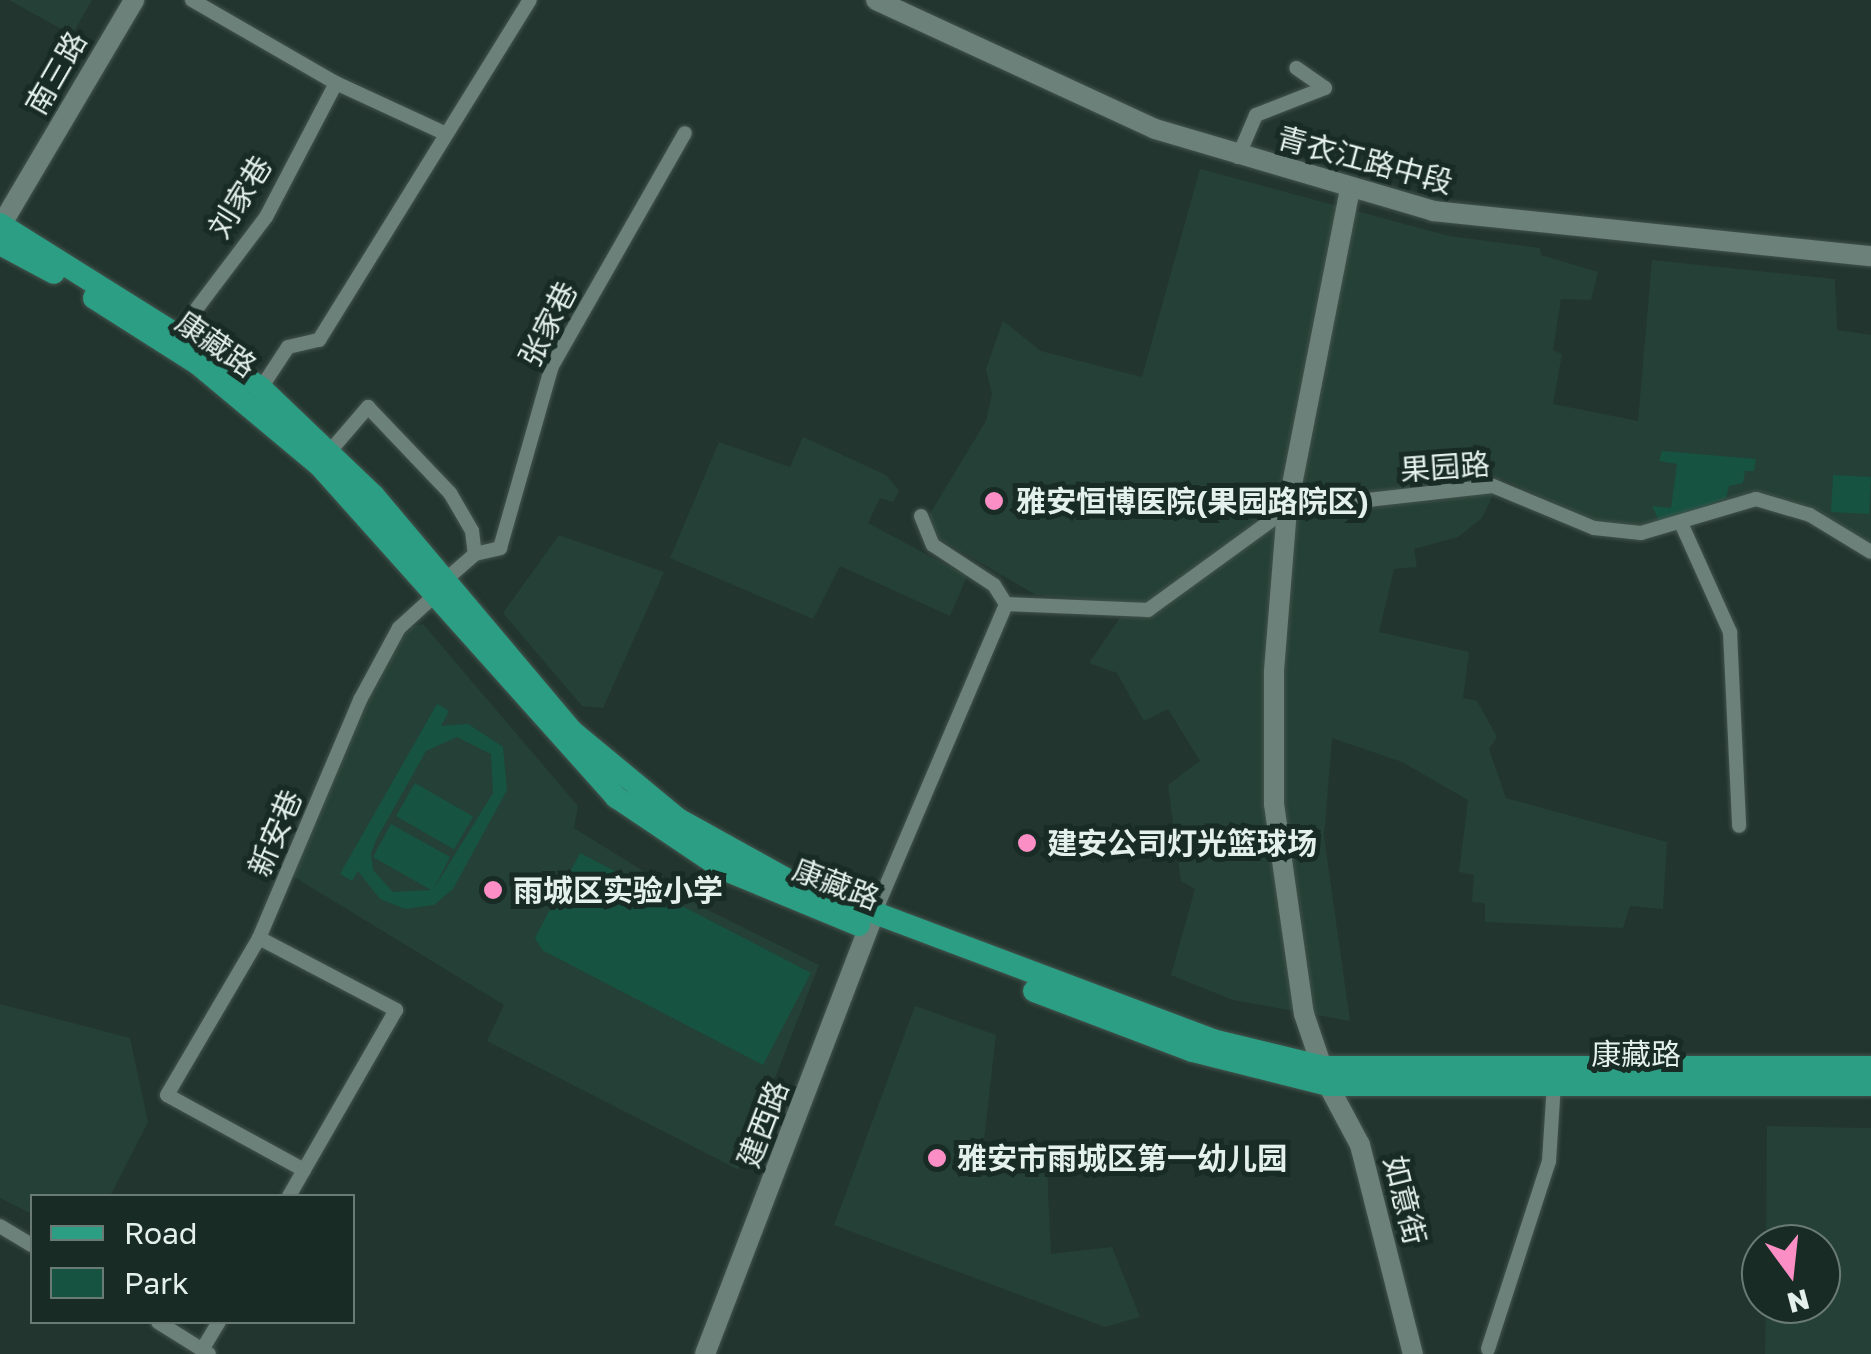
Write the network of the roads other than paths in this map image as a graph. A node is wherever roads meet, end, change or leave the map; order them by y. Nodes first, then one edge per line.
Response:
1 (134, 0) edge
2 (192, 0) edge
3 (530, 0) edge
4 (876, 0) edge
5 (1296, 68) dead end
6 (336, 82) junction
7 (444, 133) junction
8 (685, 133) dead end
9 (1238, 157) junction
10 (1350, 189) junction
11 (0, 225) edge
12 (0, 244) edge
13 (1871, 256) edge
14 (179, 332) junction
15 (261, 388) junction
16 (331, 450) junction
17 (1287, 509) junction
18 (921, 516) dead end
19 (1680, 522) junction
20 (1871, 552) edge
21 (475, 554) junction
22 (438, 589) junction
23 (1006, 604) junction
24 (1738, 826) dead end
25 (872, 921) junction
26 (259, 938) junction
27 (1871, 1067) edge
28 (1326, 1076) junction
29 (1554, 1084) junction
30 (1871, 1084) edge
31 (304, 1170) junction
32 (290, 1194) edge
33 (0, 1226) edge
34 (30, 1244) edge
35 (161, 1324) edge
36 (218, 1324) edge
37 (1488, 1349) dead end
38 (206, 1352) edge
39 (705, 1354) edge
40 (1413, 1354) edge

1 - 11 street, 南三路
2 - 6 street
3 - 7 street
4 - 9 street, 青衣江路中段
5 - 9 street
6 - 7 street
6 - 14 street, 刘家巷
7 - 15 street
8 - 21 street, 张家巷
9 - 10 street, 青衣江路中段
10 - 13 street, 青衣江路中段
10 - 17 street, 如意街
11 - 14 main road, 康藏路
12 - 22 main road, 康藏路
14 - 15 main road, 康藏路
15 - 16 main road, 康藏路
16 - 21 street
16 - 22 main road, 康藏路
17 - 19 street, 果园路
17 - 23 street, 果园路
17 - 28 street, 如意街
18 - 23 street
19 - 20 street, 果园路
19 - 24 street
21 - 22 street, 张家巷
22 - 25 main road, 康藏路
22 - 26 street, 新安巷
23 - 25 street
25 - 28 main road, 康藏路
25 - 39 street, 建西路
26 - 31 street, 新安巷
26 - 31 street
27 - 28 main road, 康藏路
28 - 29 main road, 康藏路
28 - 40 street, 如意街
29 - 30 main road, 康藏路
29 - 37 street
31 - 32 street
33 - 34 street
35 - 38 street
36 - 38 street

